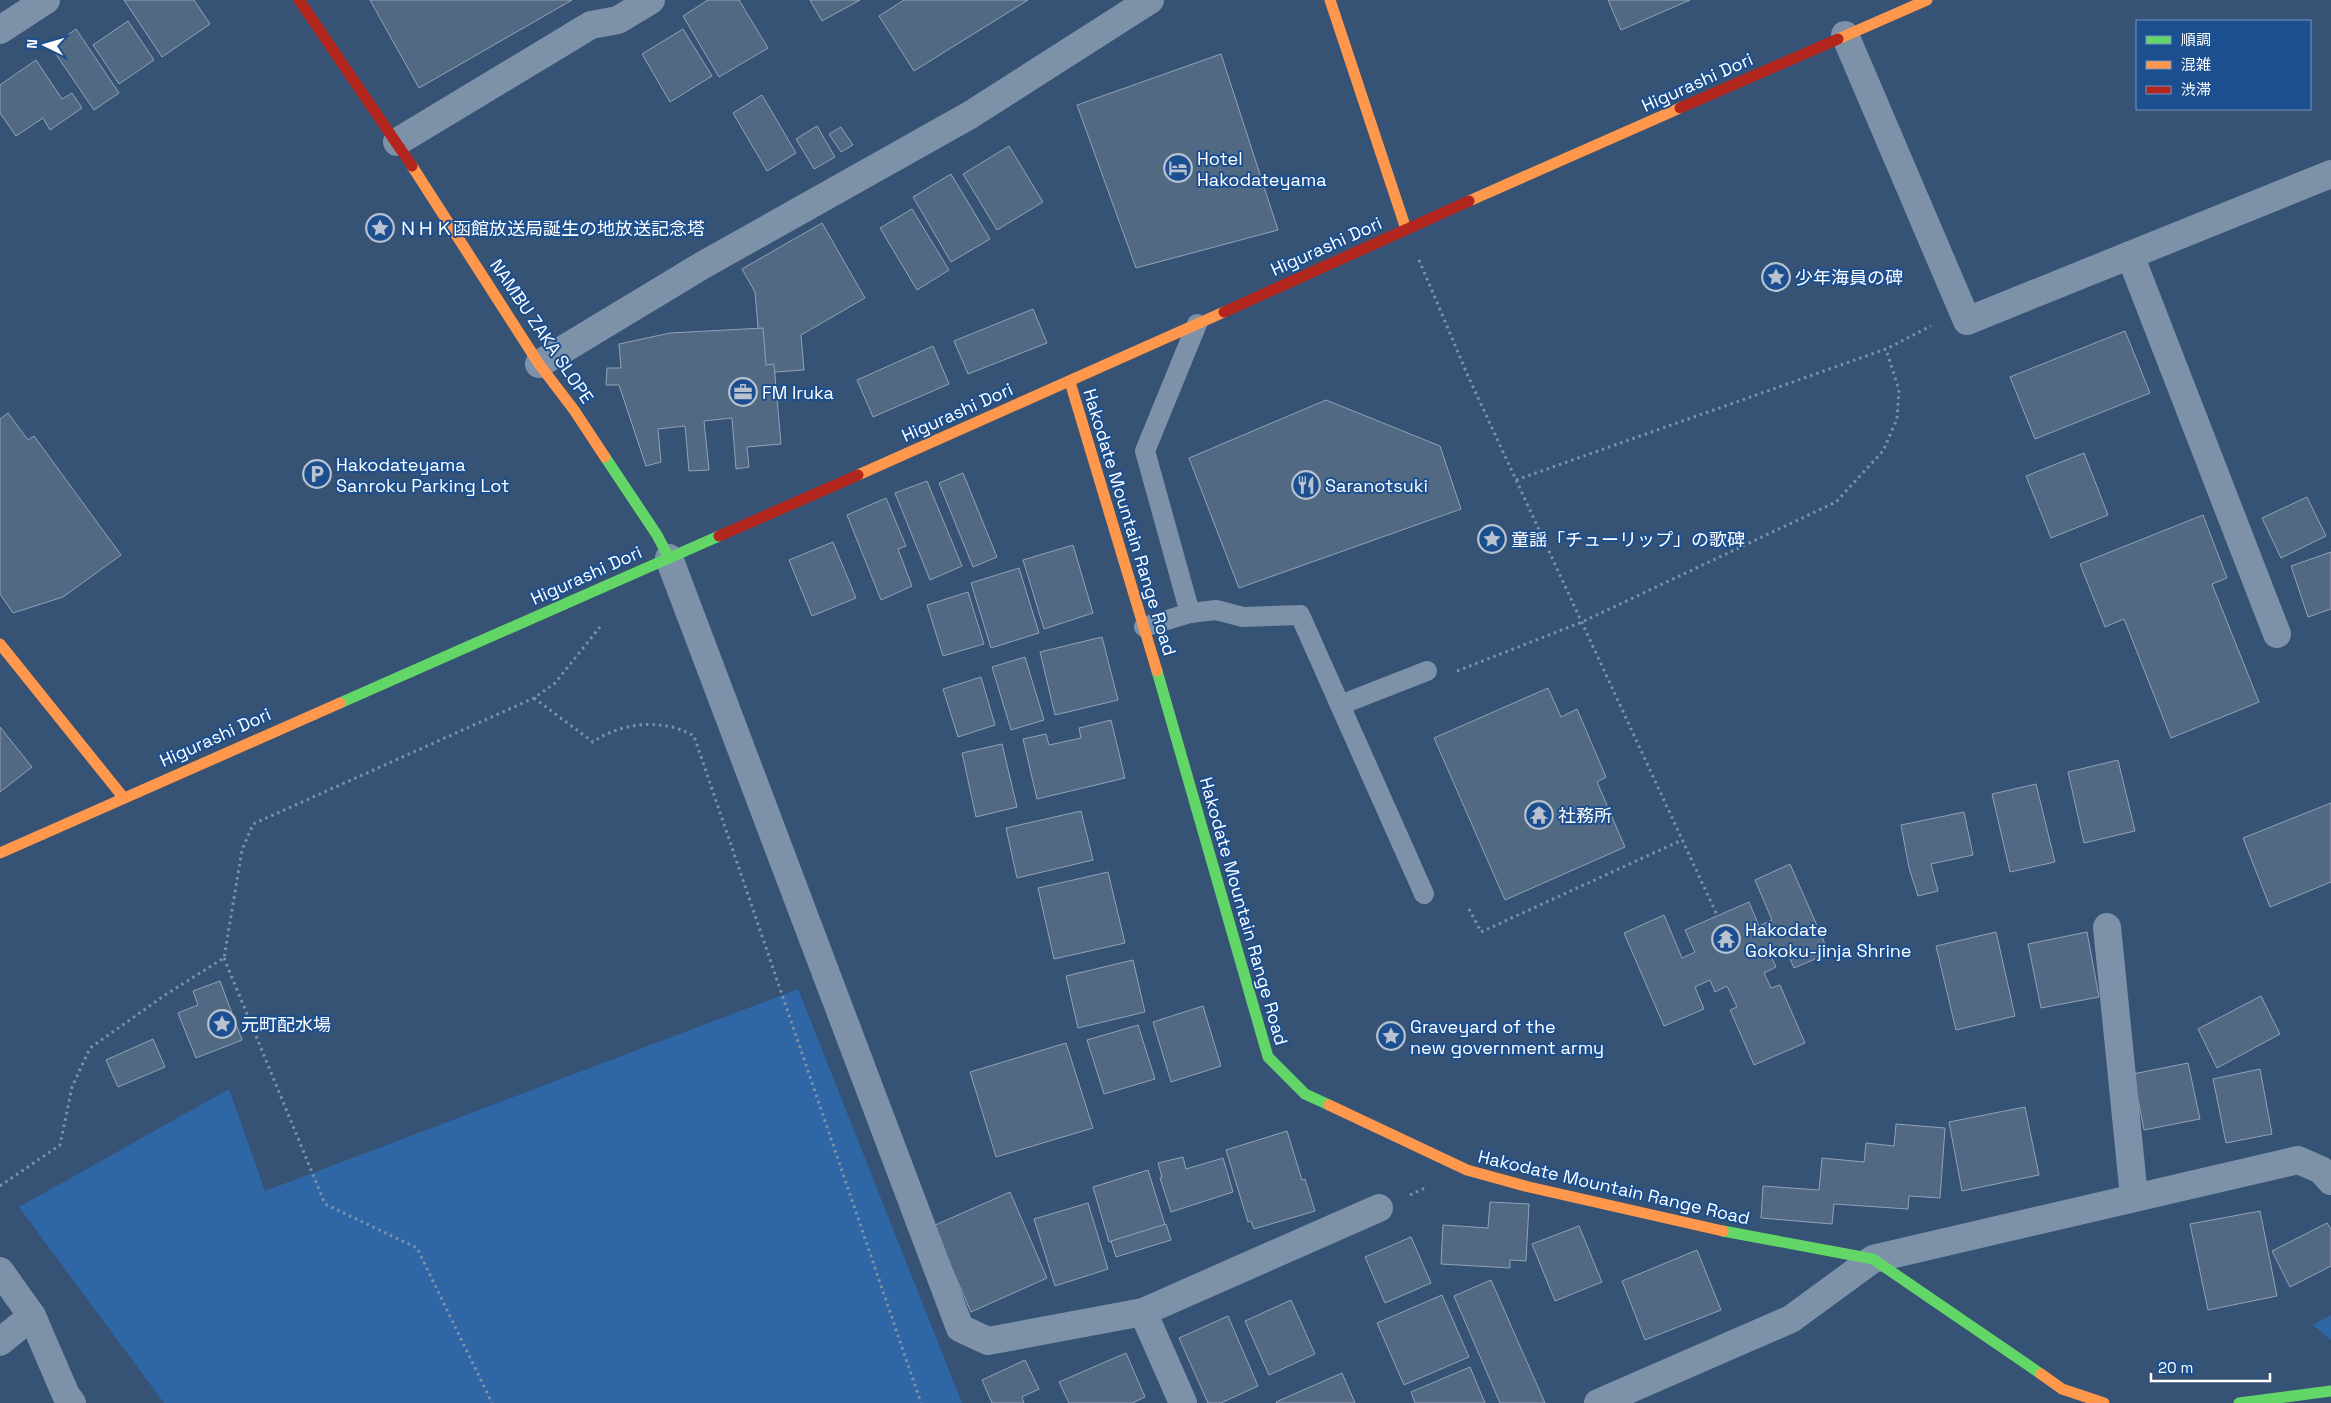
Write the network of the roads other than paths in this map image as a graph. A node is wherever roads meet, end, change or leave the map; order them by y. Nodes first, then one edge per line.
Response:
1 (46, 0) edge
2 (299, 0) edge
3 (651, 0) edge
4 (1150, 0) edge
5 (1330, 0) edge
6 (1926, 0) edge
7 (0, 30) edge
8 (1846, 35) junction
9 (397, 142) junction
10 (2331, 174) edge
11 (1406, 229) junction
12 (2130, 255) junction
13 (1197, 324) junction
14 (539, 364) junction
15 (1070, 382) junction
16 (669, 558) junction
17 (1190, 613) junction
18 (1144, 627) junction
19 (2277, 634) dead end
20 (0, 644) edge
21 (1427, 671) dead end
22 (1340, 706) junction
23 (123, 797) junction
24 (0, 853) edge
25 (1424, 894) dead end
26 (2107, 927) dead end
27 (2331, 1181) edge
28 (2134, 1197) junction
29 (1379, 1208) dead end
30 (1872, 1259) junction
31 (0, 1271) edge
32 (1142, 1312) junction
33 (32, 1316) junction
34 (0, 1342) edge
35 (2331, 1391) edge
36 (72, 1403) edge
37 (1183, 1403) edge
38 (1598, 1403) edge
39 (2104, 1403) edge
40 (2239, 1403) edge

1 - 7 street
2 - 9 street, NAMBU ZAKA SLOPE
3 - 9 street
4 - 14 street
5 - 11 street
6 - 8 street, Higurashi Dori
8 - 11 street, Higurashi Dori
8 - 12 street
9 - 14 street, NAMBU ZAKA SLOPE
10 - 12 street
11 - 13 street, Higurashi Dori
12 - 19 street
13 - 15 street, Higurashi Dori
13 - 17 lane
14 - 16 street, NAMBU ZAKA SLOPE
15 - 16 street, Higurashi Dori
15 - 18 street, Hakodate Mountain Range Road
16 - 23 street, Higurashi Dori
16 - 32 street
17 - 18 lane
17 - 22 lane
18 - 30 street, Hakodate Mountain Range Road
20 - 23 street
21 - 22 lane
22 - 25 lane
23 - 24 street, Higurashi Dori
26 - 28 street
27 - 28 street
28 - 30 street
29 - 32 street
30 - 38 street
30 - 39 street, Hakodate Mountain Range Road
31 - 33 street
32 - 37 street
33 - 34 street
33 - 36 street
35 - 40 street

